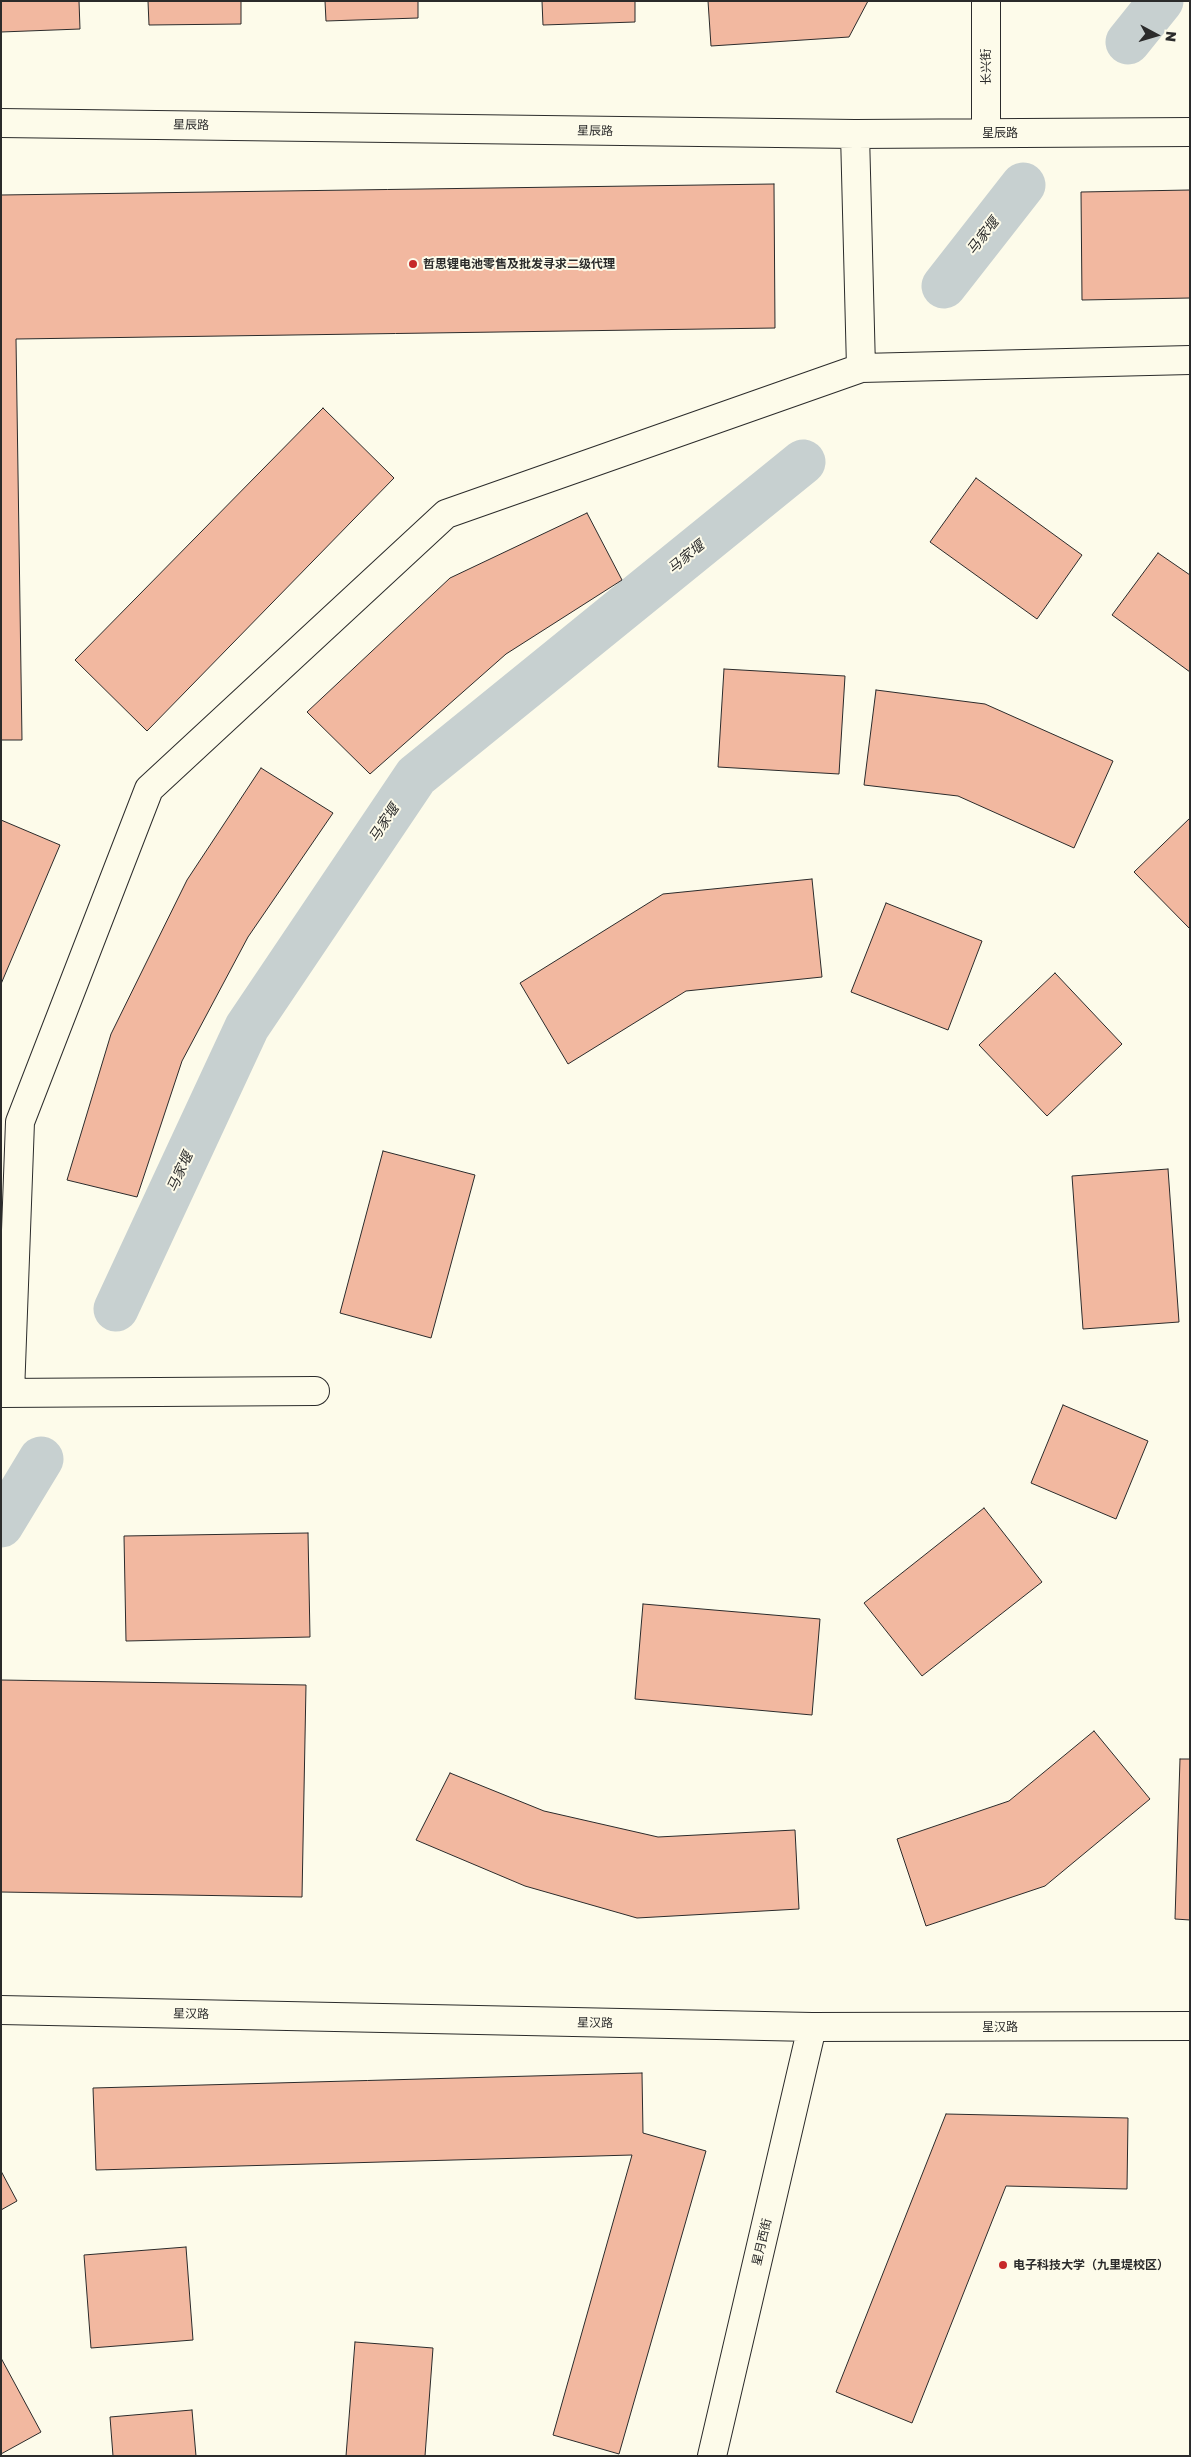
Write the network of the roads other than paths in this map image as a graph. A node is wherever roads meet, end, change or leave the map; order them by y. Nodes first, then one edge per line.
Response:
1 (986, 1) edge
2 (1, 123) edge
3 (1190, 132) edge
4 (986, 133) junction
5 (855, 134) junction
6 (1190, 360) edge
7 (861, 368) junction
8 (315, 1392) dead end
9 (6, 1393) edge
10 (1, 2010) edge
11 (1190, 2026) edge
12 (812, 2027) junction
13 (712, 2456) edge

1 - 4 street, 长兴街
2 - 5 street, 星辰路
3 - 4 street, 星辰路
4 - 5 street, 星辰路
5 - 7 street
6 - 7 street
7 - 9 street
8 - 9 street
10 - 12 street, 星汉路
11 - 12 street, 星汉路
12 - 13 street, 星月西街

